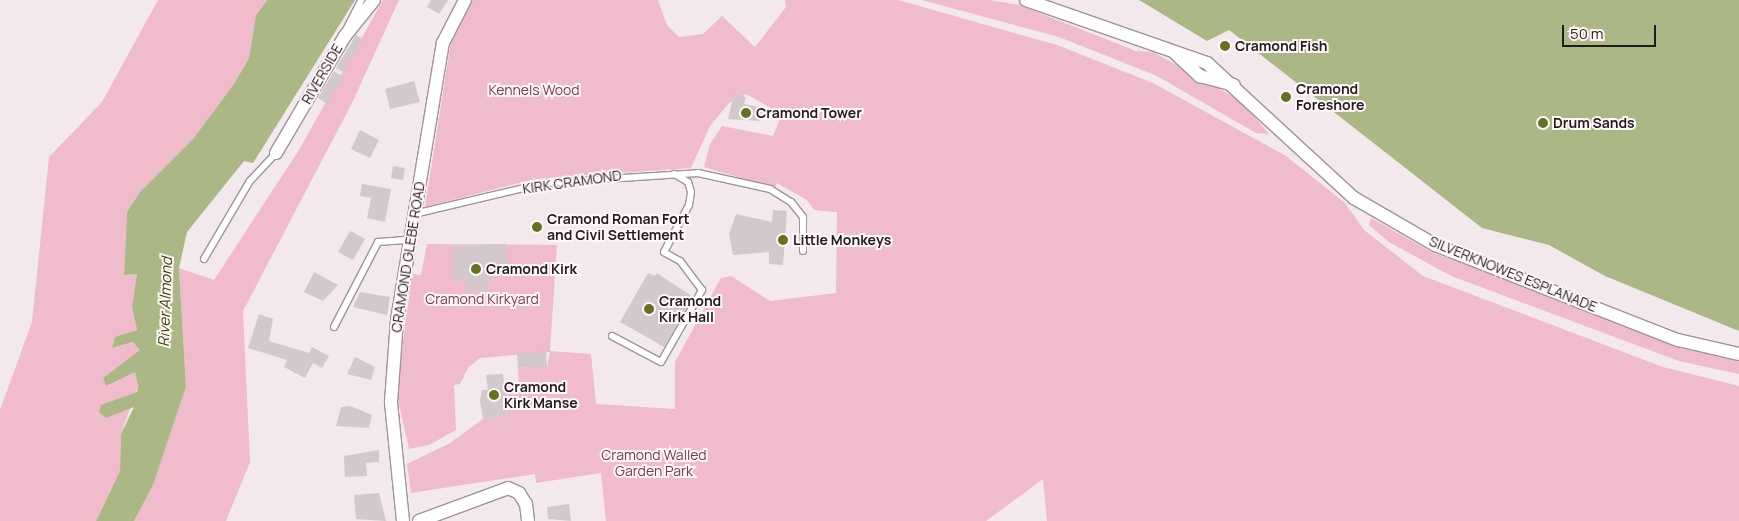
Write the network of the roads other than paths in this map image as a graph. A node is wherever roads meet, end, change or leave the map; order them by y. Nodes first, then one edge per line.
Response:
1 (361, 0) edge
2 (374, 0) edge
3 (465, 0) edge
4 (1026, 0) edge
5 (345, 36) junction
6 (276, 153) joint
7 (673, 173) junction
8 (413, 214) junction
9 (409, 240) junction
10 (803, 251) dead end
11 (204, 259) dead end
12 (334, 327) dead end
13 (612, 336) dead end
14 (1739, 354) edge
15 (402, 521) edge
16 (419, 521) edge
17 (528, 521) edge

1 - 5 lane
2 - 5 street, RIVERSIDE
3 - 8 street, CRAMOND GLEBE ROAD
4 - 14 street, SILVERKNOWES ESPLANADE
5 - 6 street, RIVERSIDE
6 - 11 lane
7 - 8 lane, KIRK CRAMOND
7 - 10 lane, KIRK CRAMOND
7 - 13 lane
8 - 9 street, CRAMOND GLEBE ROAD
9 - 12 lane
9 - 15 street, CRAMOND GLEBE ROAD
16 - 17 street

